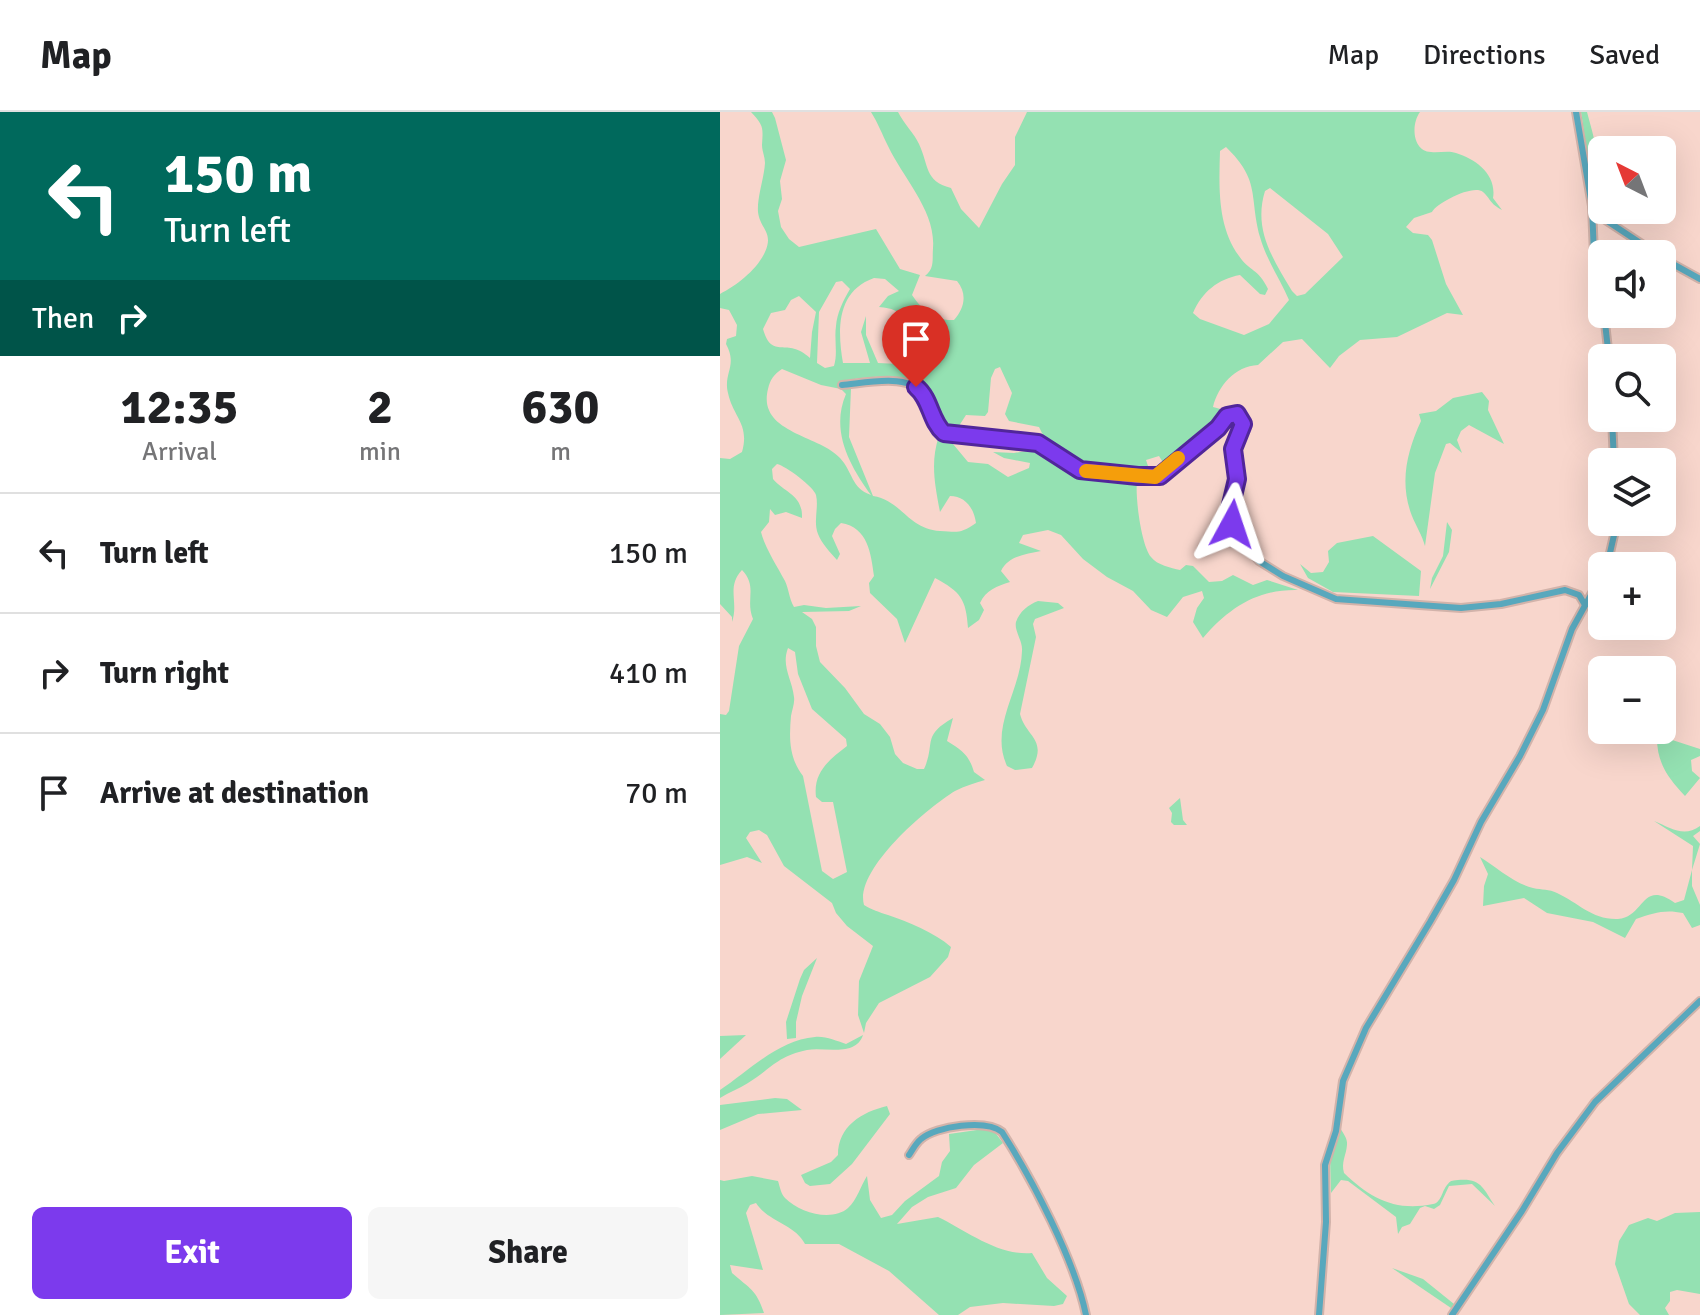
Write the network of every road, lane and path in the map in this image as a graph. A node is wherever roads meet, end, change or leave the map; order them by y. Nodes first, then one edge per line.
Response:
1 (1576, 112) edge
2 (1588, 182) edge
3 (1612, 224) edge
4 (1636, 240) edge
5 (1676, 266) edge
6 (1700, 279) edge
7 (842, 385) dead end
8 (1588, 600) edge
9 (1585, 605) junction
10 (1700, 1001) edge
11 (909, 1155) dead end
12 (1086, 1315) edge
13 (1319, 1315) edge
14 (1452, 1315) edge

1 - 2 street
3 - 4 street
5 - 6 street
7 - 9 street
8 - 9 street
9 - 13 street
10 - 14 street
11 - 12 street

